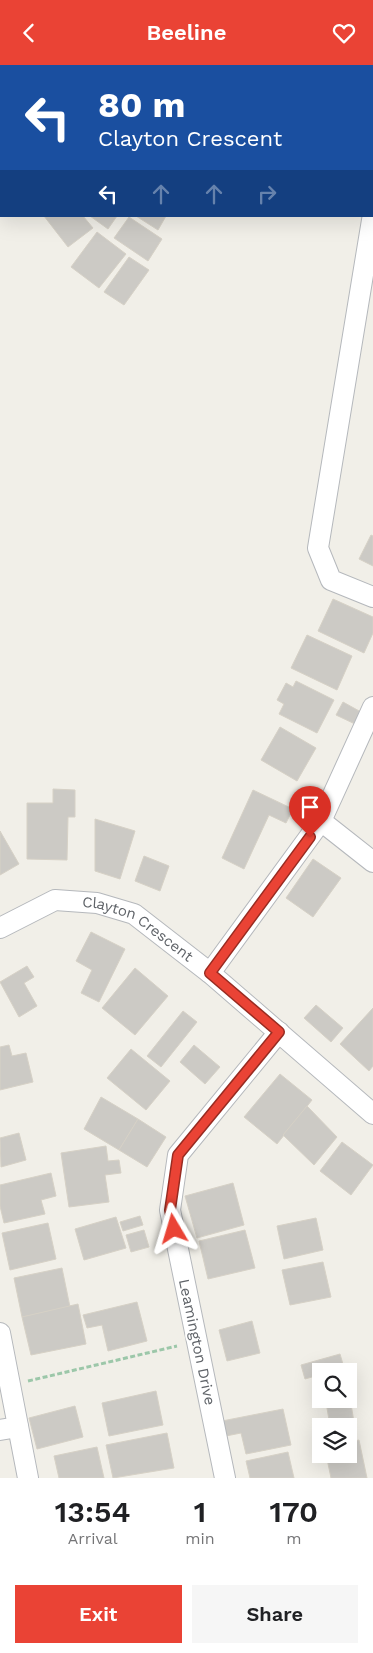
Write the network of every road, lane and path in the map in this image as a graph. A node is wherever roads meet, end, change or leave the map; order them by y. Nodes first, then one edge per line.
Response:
1 (373, 217) edge
2 (373, 597) edge
3 (373, 707) edge
4 (321, 821) junction
5 (373, 861) edge
6 (0, 928) edge
7 (210, 973) junction
8 (279, 1032) junction
9 (373, 1114) edge
10 (0, 1333) edge
11 (197, 1341) junction
12 (10, 1385) junction
13 (9, 1428) edge
14 (28, 1478) edge
15 (225, 1478) edge

1 - 2 street
3 - 4 street
4 - 5 street
4 - 7 street
6 - 7 street, Clayton Crescent
7 - 8 street, Clayton Crescent
8 - 9 street, Clayton Crescent
8 - 11 street, Leamington Drive
10 - 12 street
11 - 12 path
11 - 15 street, Leamington Drive
12 - 13 street
13 - 14 street

